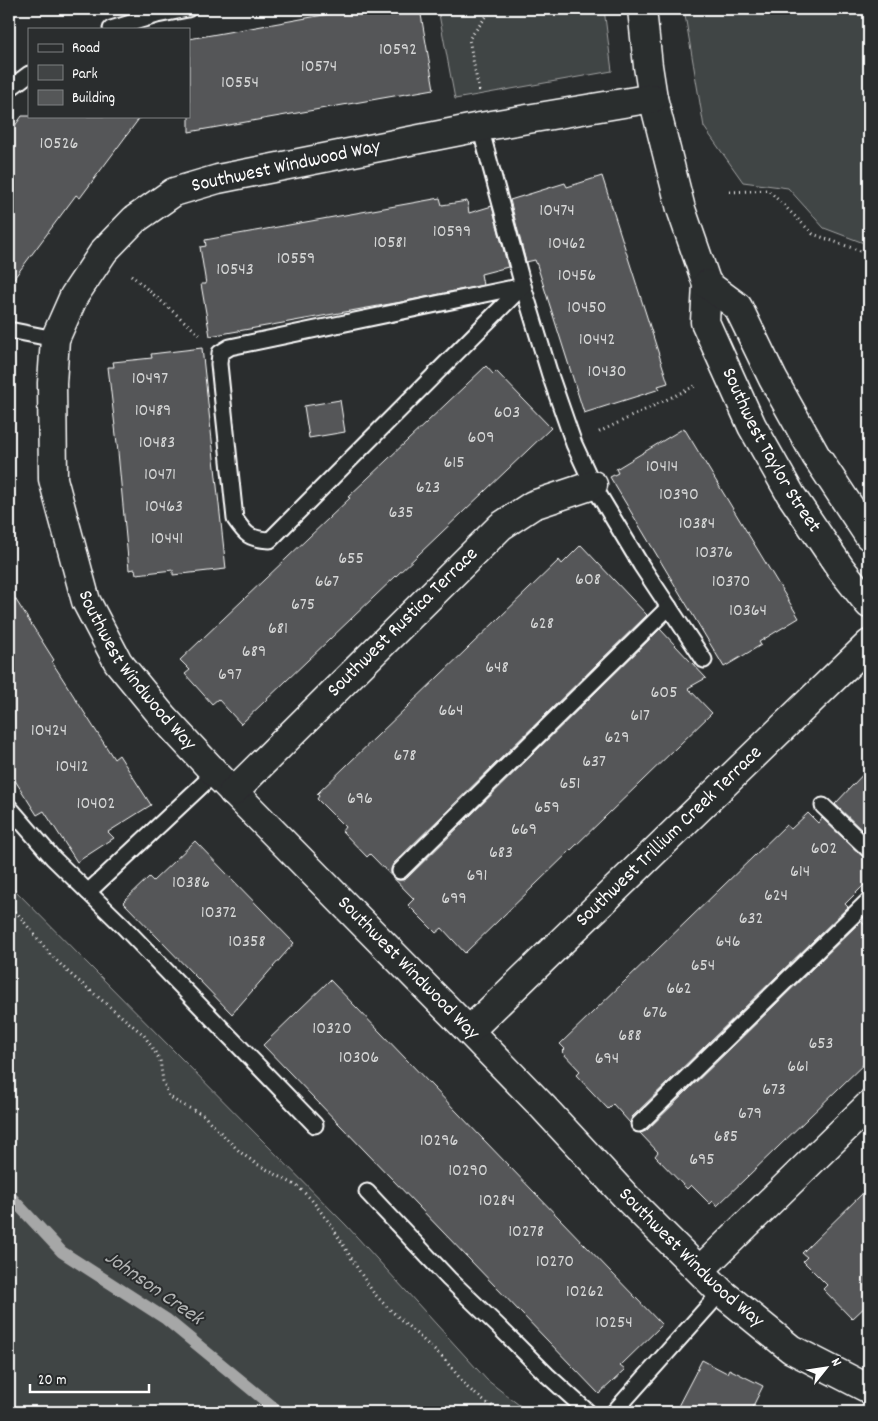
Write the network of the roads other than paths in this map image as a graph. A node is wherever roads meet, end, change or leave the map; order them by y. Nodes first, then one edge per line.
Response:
1 (188, 9) edge
2 (642, 9) edge
3 (114, 28) edge
4 (28, 75) edge
5 (9, 89) edge
6 (654, 98) junction
7 (480, 127) junction
8 (707, 284) junction
9 (523, 286) junction
10 (9, 330) edge
11 (55, 339) junction
12 (593, 485) junction
13 (869, 536) edge
14 (869, 604) edge
15 (670, 607) junction
16 (869, 644) edge
17 (704, 660) dead end
18 (224, 782) junction
19 (823, 806) dead end
20 (9, 807) edge
21 (869, 850) edge
22 (400, 871) dead end
23 (88, 892) junction
24 (869, 900) edge
25 (469, 1031) junction
26 (869, 1105) edge
27 (639, 1124) dead end
28 (315, 1125) dead end
29 (367, 1192) dead end
30 (700, 1270) junction
31 (721, 1292) junction
32 (869, 1388) edge
33 (588, 1412) edge
34 (614, 1412) edge

1 - 3 lane
2 - 6 street, Southwest Taylor Street
4 - 5 lane
6 - 7 street, Southwest Windwood Way
6 - 8 street, Southwest Taylor Street
7 - 9 lane
7 - 11 street, Southwest Windwood Way
8 - 13 street, Southwest Taylor Street
8 - 14 street, Southwest Taylor Street
9 - 9 lane
9 - 12 lane
10 - 11 lane
11 - 18 street, Southwest Windwood Way
12 - 15 lane
12 - 18 street, Southwest Rustica Terrace
15 - 17 lane
15 - 22 lane
16 - 25 street, Southwest Trillium Creek Terrace
18 - 23 lane
18 - 25 street, Southwest Windwood Way
19 - 21 lane
20 - 23 lane
23 - 28 lane
24 - 27 lane
25 - 30 street, Southwest Windwood Way
26 - 30 street
29 - 33 lane
30 - 31 street, Southwest Windwood Way
31 - 32 street, Southwest Windwood Way
31 - 34 lane

